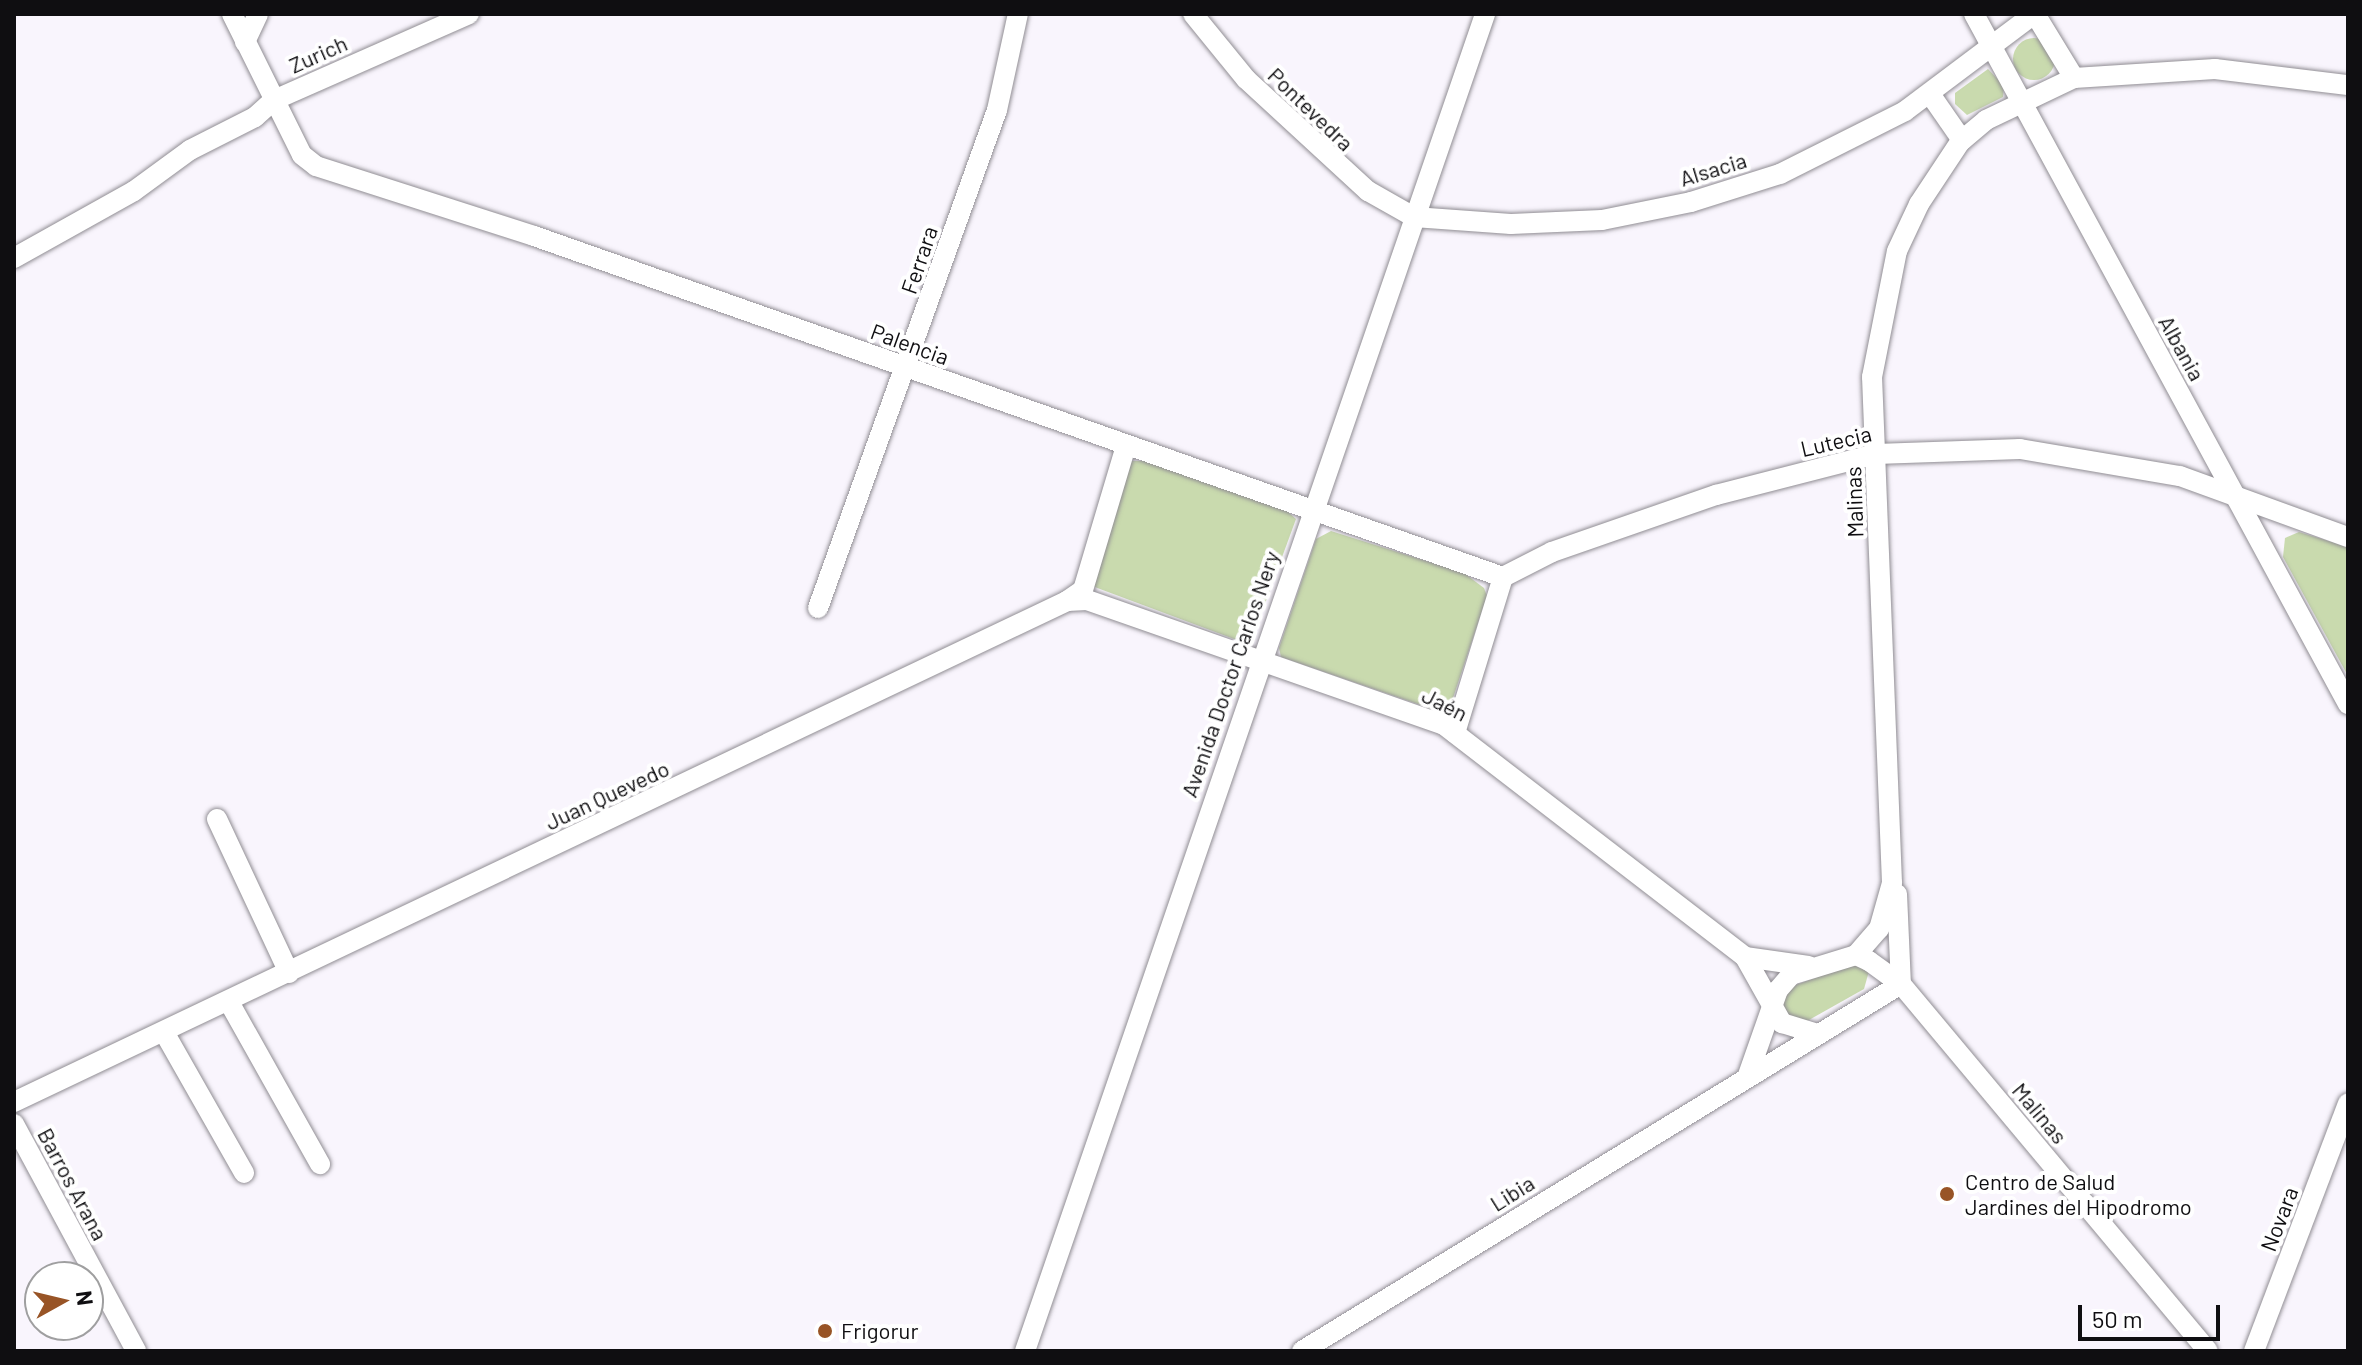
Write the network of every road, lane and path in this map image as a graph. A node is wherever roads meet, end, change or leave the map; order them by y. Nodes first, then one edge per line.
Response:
1 (232, 14) edge
2 (258, 14) edge
3 (469, 14) edge
4 (1018, 14) edge
5 (1193, 14) edge
6 (1485, 14) edge
7 (1974, 14) edge
8 (2034, 14) edge
9 (245, 42) junction
10 (1993, 48) junction
11 (2074, 78) junction
12 (2348, 85) edge
13 (1930, 94) junction
14 (274, 100) junction
15 (2021, 100) junction
16 (1962, 140) junction
17 (1414, 217) junction
18 (14, 258) edge
19 (906, 369) junction
20 (1126, 446) junction
21 (1876, 454) junction
22 (2235, 496) junction
23 (1312, 510) junction
24 (2348, 537) edge
25 (1503, 577) junction
26 (1067, 601) junction
27 (818, 608) dead end
28 (1259, 661) junction
29 (2348, 704) edge
30 (1455, 733) junction
31 (217, 819) dead end
32 (1892, 883) junction
33 (1856, 955) junction
34 (1745, 957) junction
35 (1808, 966) junction
36 (289, 973) junction
37 (1901, 984) junction
38 (229, 1002) junction
39 (1771, 1008) junction
40 (164, 1032) junction
41 (1815, 1033) junction
42 (1748, 1075) junction
43 (14, 1102) edge
44 (2348, 1103) edge
45 (14, 1124) edge
46 (320, 1164) dead end
47 (244, 1173) dead end
48 (136, 1351) edge
49 (1025, 1351) edge
50 (1302, 1351) edge
51 (2208, 1351) edge
52 (2254, 1351) edge

1 - 9 street
2 - 9 street
3 - 14 street, Zurich
4 - 19 street, Ferrara
5 - 17 street, Pontevedra
6 - 17 street, Avenida Doctor Carlos Nery
7 - 10 street, Albania
8 - 10 street, Alsacia
8 - 11 street
9 - 14 street
10 - 13 street, Alsacia
10 - 15 street, Albania
11 - 12 street
11 - 15 street
13 - 16 street
13 - 17 street, Alsacia
14 - 18 street, Zurich
14 - 19 street, Palencia
15 - 16 street, Malinas
15 - 22 street, Albania
16 - 21 street, Malinas
17 - 23 street, Avenida Doctor Carlos Nery
19 - 20 street, Palencia
19 - 27 street, Ferrara
20 - 23 street, Palencia
20 - 26 street, Juan Quevedo
21 - 22 street, Lutecia
21 - 25 street, Lutecia
21 - 32 street, Malinas
22 - 24 street, Lutecia
22 - 29 street, Albania
23 - 25 street, Palencia
23 - 28 street, Avenida Doctor Carlos Nery
25 - 30 street
26 - 28 street, Jaén
26 - 36 street, Juan Quevedo
28 - 30 street, Jaén
28 - 49 street, Avenida Doctor Carlos Nery
30 - 34 street, Jaén
31 - 36 street
32 - 33 street, Malinas
32 - 37 street, Malinas
33 - 35 street
33 - 37 street
34 - 35 street, Jaén
34 - 39 street, Jaén
35 - 39 street
36 - 38 street, Juan Quevedo
37 - 41 street, Libia
37 - 51 street, Malinas
38 - 40 street, Juan Quevedo
38 - 46 street
39 - 41 street
39 - 42 street
40 - 43 street, Juan Quevedo
40 - 47 street
41 - 42 street, Libia
42 - 50 street, Libia
44 - 52 street, Novara
45 - 48 street, Barros Arana

